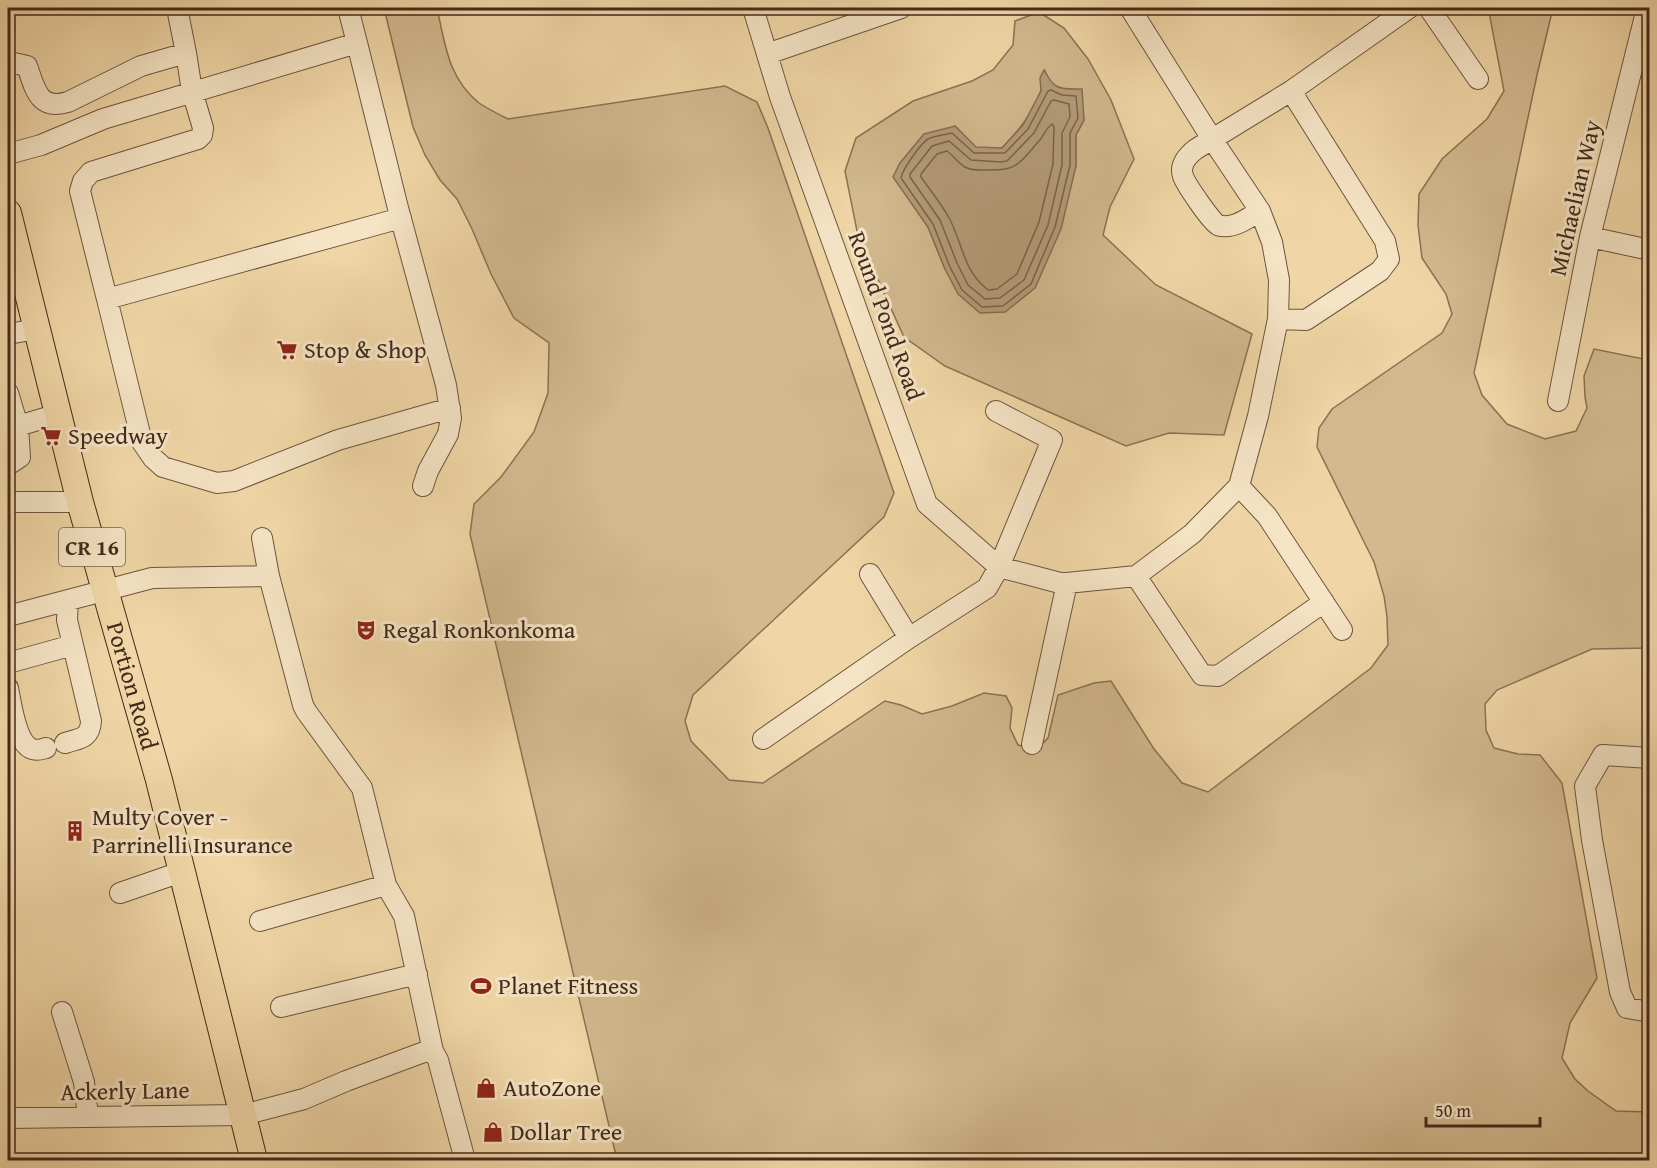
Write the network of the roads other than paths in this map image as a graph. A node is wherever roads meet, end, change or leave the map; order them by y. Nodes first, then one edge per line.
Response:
1 (177, 8) edge
2 (348, 8) edge
3 (753, 8) edge
4 (901, 8) edge
5 (1130, 8) edge
6 (1409, 8) edge
7 (1429, 8) edge
8 (1647, 8) edge
9 (357, 43) junction
10 (186, 53) junction
11 (767, 54) junction
12 (8, 65) edge
13 (1478, 79) dead end
14 (192, 91) junction
15 (1291, 91) junction
16 (1212, 140) junction
17 (8, 154) edge
18 (1260, 211) junction
19 (8, 213) edge
20 (401, 218) junction
21 (1590, 237) junction
22 (1650, 249) edge
23 (107, 299) junction
24 (1278, 319) junction
25 (37, 329) junction
26 (8, 334) edge
27 (8, 393) edge
28 (1558, 401) dead end
29 (450, 408) junction
30 (996, 411) dead end
31 (58, 414) junction
32 (18, 426) junction
33 (8, 465) edge
34 (423, 486) dead end
35 (1239, 486) junction
36 (8, 502) edge
37 (80, 502) junction
38 (262, 538) dead end
39 (999, 567) junction
40 (870, 574) dead end
41 (269, 576) junction
42 (1136, 576) junction
43 (1067, 584) junction
44 (105, 592) junction
45 (68, 601) junction
46 (1324, 602) junction
47 (8, 616) edge
48 (1342, 630) dead end
49 (909, 638) junction
50 (73, 645) junction
51 (8, 663) edge
52 (8, 688) edge
53 (763, 739) dead end
54 (65, 742) dead end
55 (1032, 744) dead end
56 (46, 748) dead end
57 (1650, 758) edge
58 (181, 872) junction
59 (386, 885) junction
60 (120, 894) dead end
61 (260, 921) dead end
62 (417, 974) junction
63 (280, 1006) dead end
64 (62, 1012) dead end
65 (1650, 1012) edge
66 (434, 1051) junction
67 (243, 1115) junction
68 (88, 1117) junction
69 (8, 1118) edge
70 (254, 1161) edge
71 (465, 1161) edge

1 - 10 street
2 - 9 street
3 - 11 street, Round Pond Road
4 - 11 street
5 - 16 street
6 - 15 street
7 - 13 street
8 - 21 street, Michaelian Way
9 - 14 street
9 - 20 street
10 - 12 street
10 - 14 street
11 - 39 street, Round Pond Road
14 - 17 street
14 - 23 street
15 - 16 street
15 - 24 street
16 - 18 street
16 - 18 street
18 - 24 street
19 - 25 main road, Portion Road / CR 16
20 - 23 street
20 - 29 street
21 - 22 street
21 - 28 street, Michaelian Way
23 - 29 street
24 - 35 street
25 - 26 street
25 - 31 main road, Portion Road / CR 16
27 - 32 street
29 - 34 street
30 - 39 street
31 - 32 street
31 - 37 main road, Portion Road / CR 16
32 - 33 street
35 - 42 street
35 - 46 street
36 - 37 street
37 - 44 main road, Portion Road / CR 16
38 - 41 street
39 - 43 street, Round Pond Road
39 - 49 street
40 - 49 street
41 - 44 street
41 - 59 street
42 - 43 street, Round Pond Road
42 - 46 street
43 - 55 street
44 - 45 street
44 - 58 main road, Portion Road / CR 16
45 - 47 street
45 - 50 street
46 - 48 street
49 - 53 street
50 - 51 street
50 - 54 street
52 - 56 street
57 - 65 street
58 - 60 street
58 - 67 main road, Portion Road / CR 16
59 - 61 street
59 - 62 street
62 - 63 street
62 - 66 street
64 - 68 street
66 - 67 street, Ackerly Lane
66 - 71 street
67 - 68 street, Ackerly Lane
67 - 70 main road, Portion Road / CR 16
68 - 69 street, Ackerly Lane

